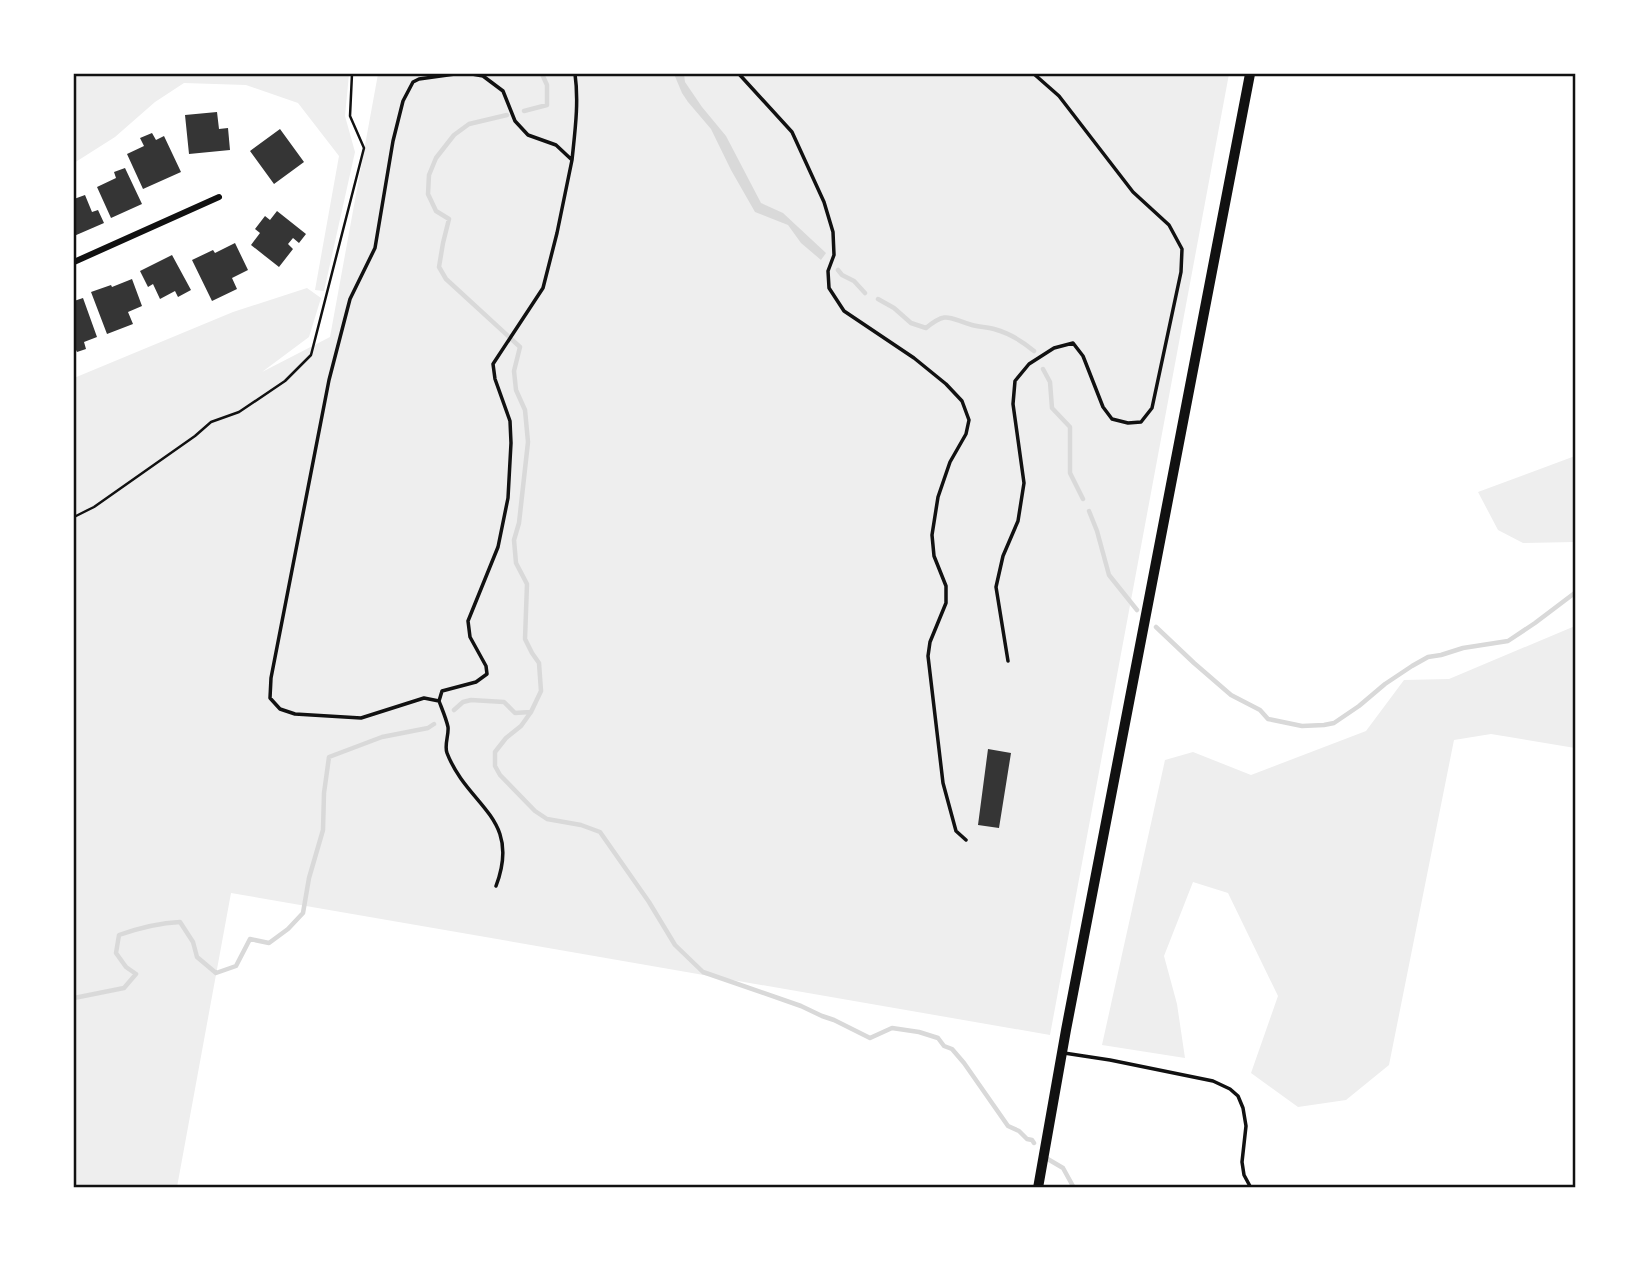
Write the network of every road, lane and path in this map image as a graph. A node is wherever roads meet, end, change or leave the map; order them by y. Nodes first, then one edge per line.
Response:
1 (352, 74) edge
2 (417, 74) edge
3 (455, 74) edge
4 (472, 74) edge
5 (575, 74) edge
6 (738, 74) edge
7 (1034, 74) edge
8 (1250, 74) edge
9 (419, 79) junction
10 (572, 160) junction
11 (219, 197) dead end
12 (74, 262) edge
13 (74, 517) edge
14 (1008, 661) dead end
15 (439, 701) junction
16 (967, 840) dead end
17 (496, 886) dead end
18 (1062, 1053) junction
19 (1038, 1188) edge
20 (1251, 1188) edge

1 - 13 path
2 - 9 lane
3 - 9 lane
4 - 10 lane
5 - 10 lane
6 - 16 lane
7 - 14 lane
8 - 18 main road
9 - 15 lane
10 - 15 lane
11 - 12 street
15 - 17 lane
18 - 19 main road
18 - 20 lane

